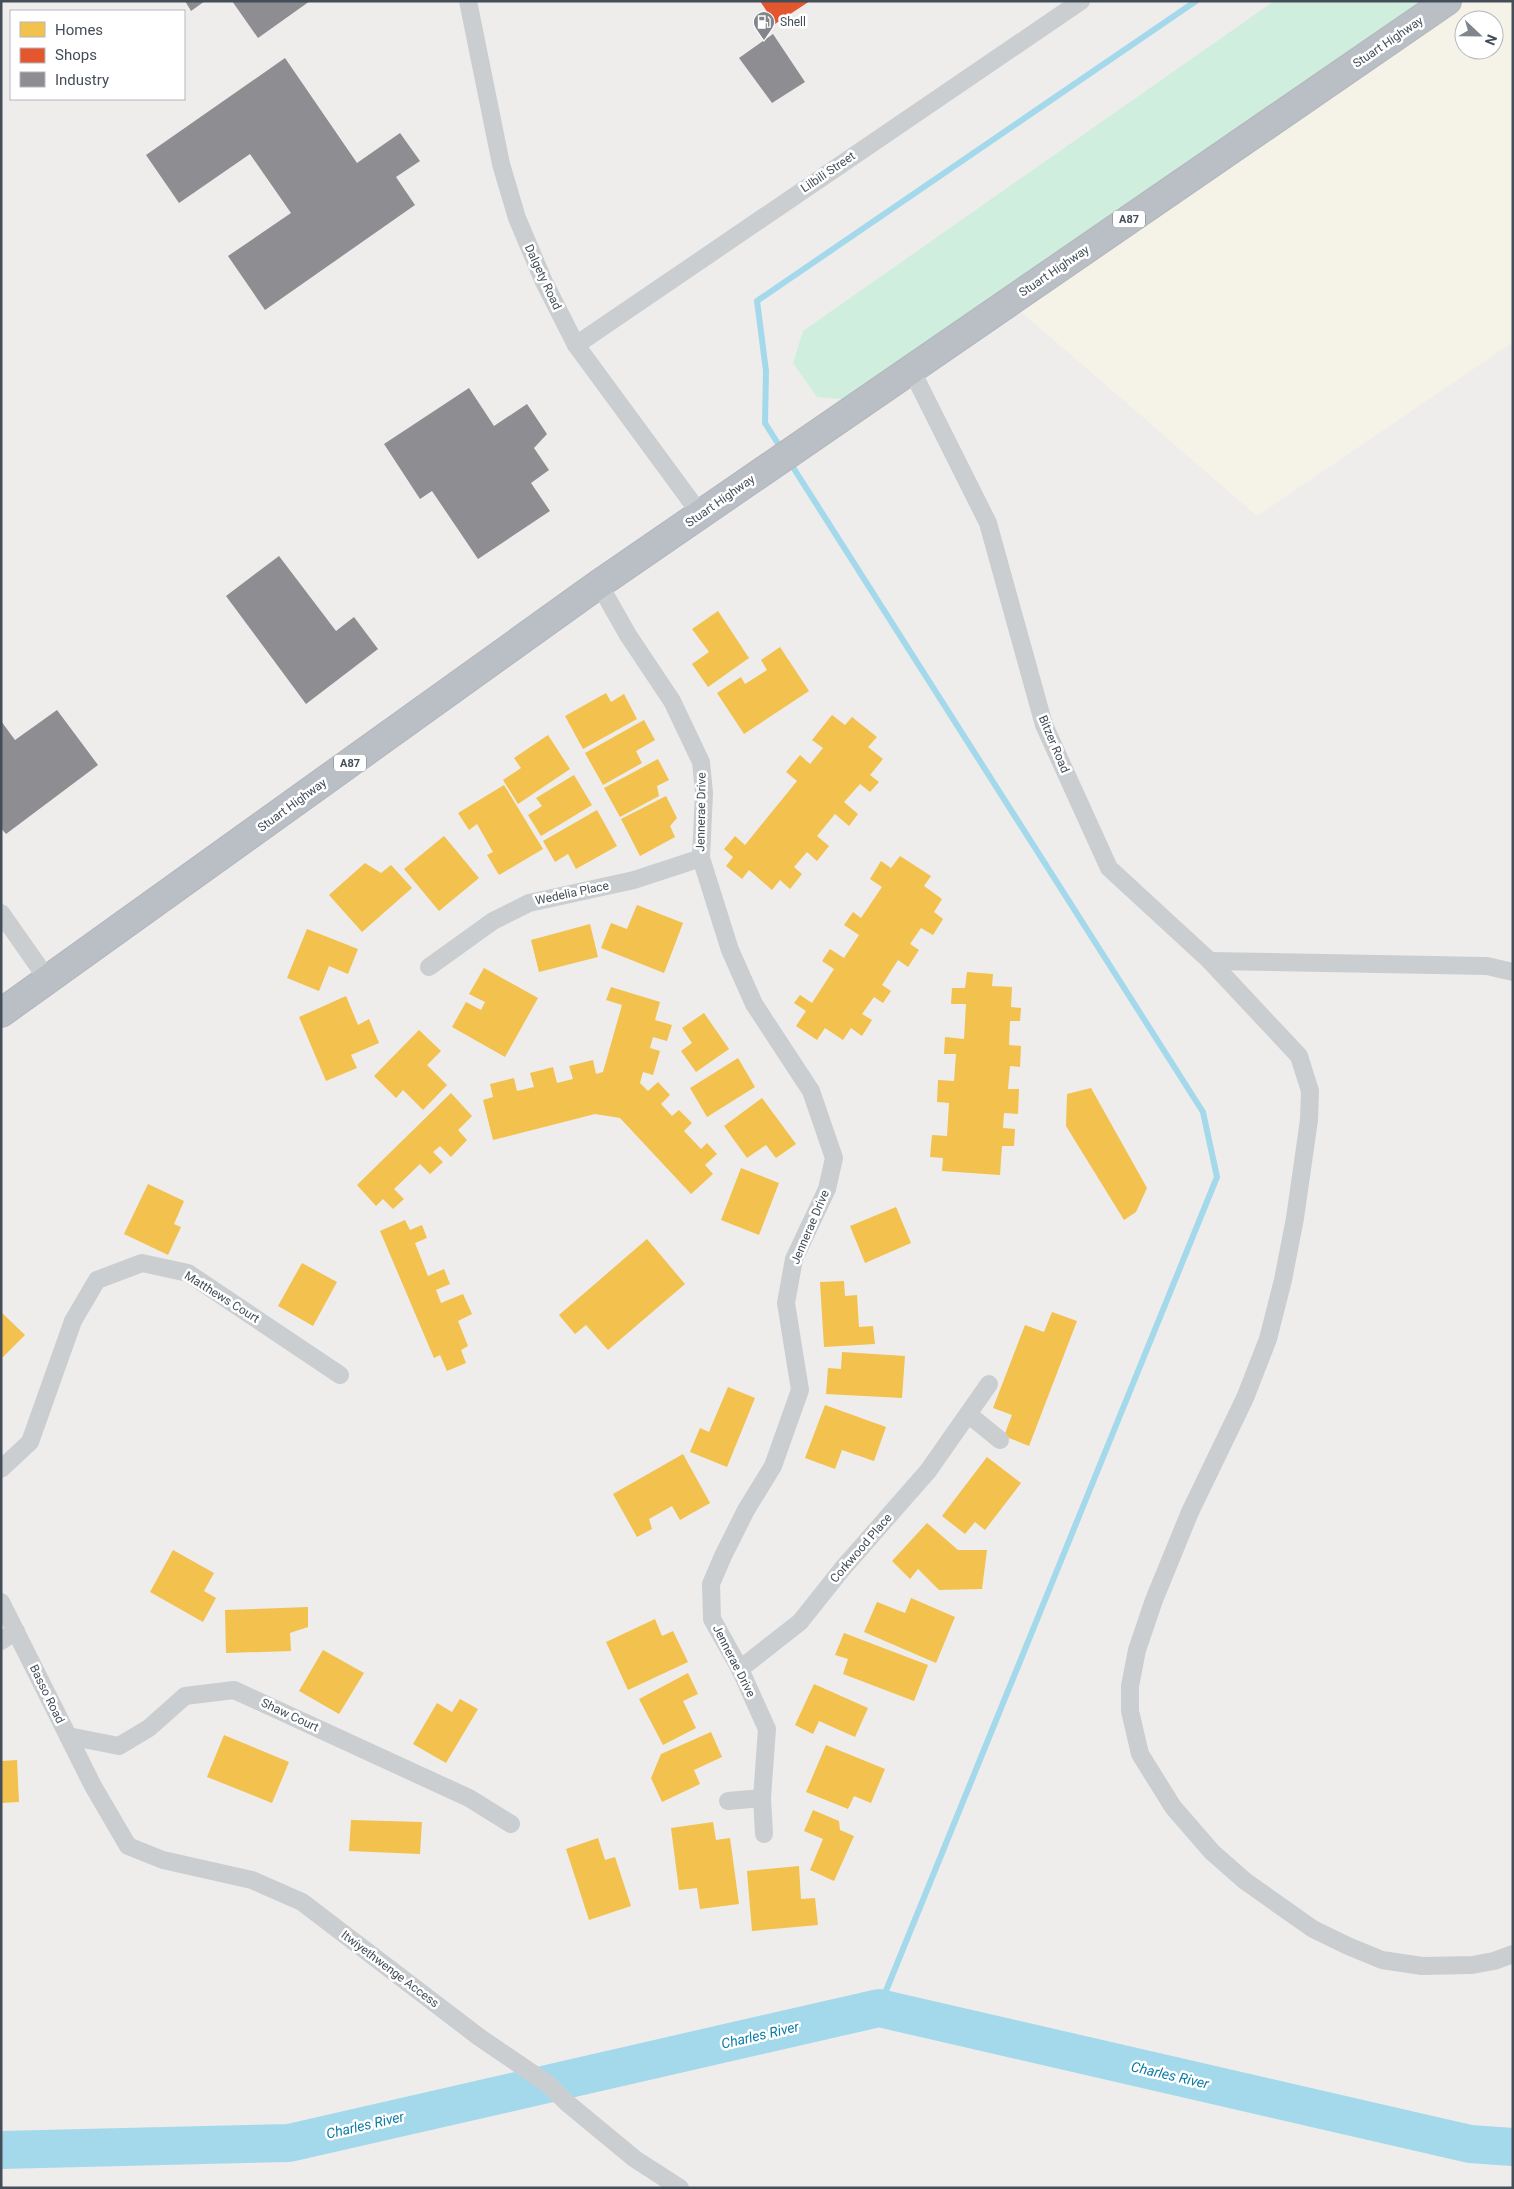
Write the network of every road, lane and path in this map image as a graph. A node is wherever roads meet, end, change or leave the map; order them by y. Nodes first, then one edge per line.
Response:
1 (468, 1) edge
2 (1081, 1) edge
3 (1448, 1) edge
4 (576, 345) junction
5 (911, 369) junction
6 (701, 515) junction
7 (599, 584) junction
8 (701, 858) junction
9 (1, 913) edge
10 (1210, 961) junction
11 (429, 967) dead end
12 (1513, 972) edge
13 (48, 980) junction
14 (1, 1013) edge
15 (340, 1375) dead end
16 (989, 1384) dead end
17 (968, 1414) junction
18 (1000, 1440) dead end
19 (1, 1468) edge
20 (1, 1602) edge
21 (9, 1636) edge
22 (740, 1669) junction
23 (68, 1736) junction
24 (93, 1786) joint
25 (762, 1798) junction
26 (728, 1801) dead end
27 (510, 1824) dead end
28 (764, 1834) dead end
29 (1513, 1954) edge
30 (680, 2188) edge

1 - 4 street, Dalgety Road
2 - 4 street, Lilbili Street
3 - 5 highway, Stuart Highway / A87
4 - 6 street, Dalgety Road
5 - 6 highway, Stuart Highway / A87
5 - 10 street, Bitzer Road
6 - 7 highway, Stuart Highway / A87
7 - 8 street, Jennerae Drive
7 - 13 highway, Stuart Highway / A87
8 - 11 street, Wedelia Place
8 - 22 street, Jennerae Drive
9 - 13 street
10 - 12 street
10 - 29 street, Bitzer Road
13 - 14 highway, Stuart Highway / A87
15 - 19 street, Matthews Court
16 - 17 street, Corkwood Place
17 - 18 street
17 - 22 street, Corkwood Place
20 - 21 street, Basso Road
21 - 23 street, Basso Road
22 - 25 street, Jennerae Drive
23 - 24 street, Basso Road
23 - 27 street, Shaw Court
24 - 30 street, Itwiyethwenge Access
25 - 26 street
25 - 28 street, Jennerae Drive

